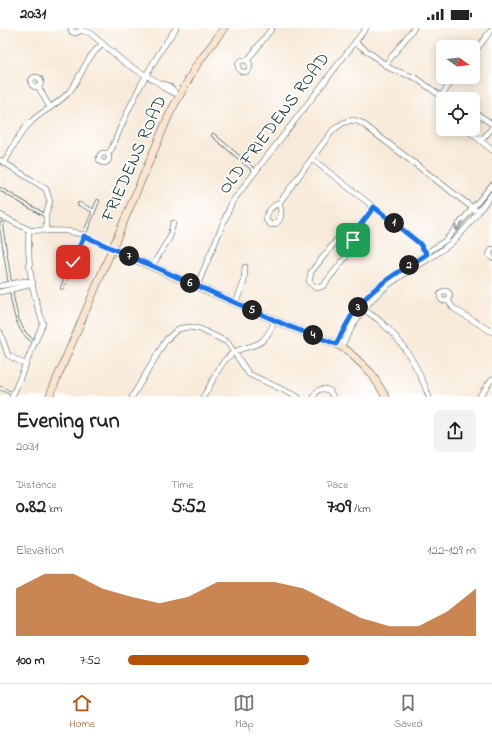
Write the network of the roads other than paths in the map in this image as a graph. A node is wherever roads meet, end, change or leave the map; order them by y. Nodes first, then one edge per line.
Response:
1 (71, 28) edge
2 (176, 28) edge
3 (224, 28) edge
4 (272, 28) edge
5 (366, 28) edge
6 (414, 28) edge
7 (81, 29) edge
8 (492, 29) edge
9 (355, 42) junction
10 (102, 45) junction
11 (480, 45) edge
12 (247, 61) dead end
13 (385, 65) junction
14 (145, 74) junction
15 (38, 86) dead end
16 (436, 92) edge
17 (177, 94) junction
18 (50, 108) junction
19 (480, 116) edge
20 (492, 124) edge
21 (492, 128) edge
22 (213, 135) dead end
23 (475, 136) edge
24 (482, 141) junction
25 (492, 150) edge
26 (108, 154) dead end
27 (312, 158) junction
28 (2, 162) edge
29 (256, 172) junction
30 (492, 185) edge
31 (0, 189) edge
32 (492, 194) edge
33 (98, 201) dead end
34 (279, 203) dead end
35 (78, 204) dead end
36 (374, 207) junction
37 (473, 209) junction
38 (94, 211) junction
39 (478, 212) junction
40 (2, 216) edge
41 (46, 216) junction
42 (173, 223) dead end
43 (29, 230) junction
44 (46, 230) junction
45 (84, 236) junction
46 (351, 237) junction
47 (112, 249) junction
48 (492, 249) edge
49 (58, 256) dead end
50 (428, 256) junction
51 (492, 258) edge
52 (73, 262) junction
53 (152, 266) junction
54 (245, 267) dead end
55 (33, 282) junction
56 (10, 284) junction
57 (0, 286) edge
58 (196, 286) junction
59 (62, 288) dead end
60 (11, 290) junction
61 (0, 292) edge
62 (448, 300) dead end
63 (236, 302) junction
64 (361, 307) junction
65 (275, 320) junction
66 (0, 332) edge
67 (492, 332) edge
68 (36, 342) junction
69 (339, 345) junction
70 (234, 353) junction
71 (26, 365) junction
72 (492, 379) edge
73 (0, 388) edge
74 (12, 396) edge
75 (384, 396) edge
76 (49, 397) edge
77 (132, 397) edge
78 (204, 397) edge
79 (298, 397) edge
80 (314, 397) edge
81 (333, 397) edge
82 (429, 397) edge
83 (479, 397) edge

1 - 7 street
2 - 14 street
3 - 17 main road, FRIEDENS ROAD
4 - 12 street
5 - 9 street, OLD FRIEDENS ROAD
6 - 13 street
7 - 10 street
8 - 11 street
9 - 13 street
9 - 29 street, OLD FRIEDENS ROAD
10 - 14 street
10 - 18 street
13 - 16 street
14 - 17 street
14 - 26 street
15 - 18 street
17 - 47 main road, FRIEDENS ROAD
18 - 28 street
19 - 20 street
21 - 24 street
22 - 29 lane
23 - 24 street
24 - 25 street
27 - 34 street
27 - 36 street
27 - 37 street
28 - 41 street
29 - 58 street, OLD FRIEDENS ROAD
30 - 37 street
31 - 41 lane
32 - 39 street
33 - 38 lane
35 - 38 lane
36 - 46 street
36 - 50 street
37 - 39 street
37 -> 50 street
38 - 45 lane
39 - 50 street
40 - 43 street
40 - 56 lane
41 - 44 street
42 - 53 street
43 - 44 street
43 - 55 street
44 - 45 street
45 - 47 street
45 - 52 lane
46 - 46 street
47 - 53 main road
47 - 76 main road, FRIEDENS ROAD
48 - 51 street
49 - 52 lane
50 - 64 street
52 - 59 lane
53 - 58 main road
54 - 63 street
55 - 56 street
55 - 60 street
55 - 68 street
56 - 57 street
58 - 63 main road
60 - 61 street
60 - 68 lane
62 - 67 street
63 - 65 main road
64 - 69 street
64 - 82 street
65 - 69 main road
65 - 70 street
66 - 71 street
68 - 71 street
69 - 75 main road
70 - 77 street
70 - 78 street
70 - 79 street
71 - 74 street
72 - 83 street
73 - 74 lane
80 - 81 street

